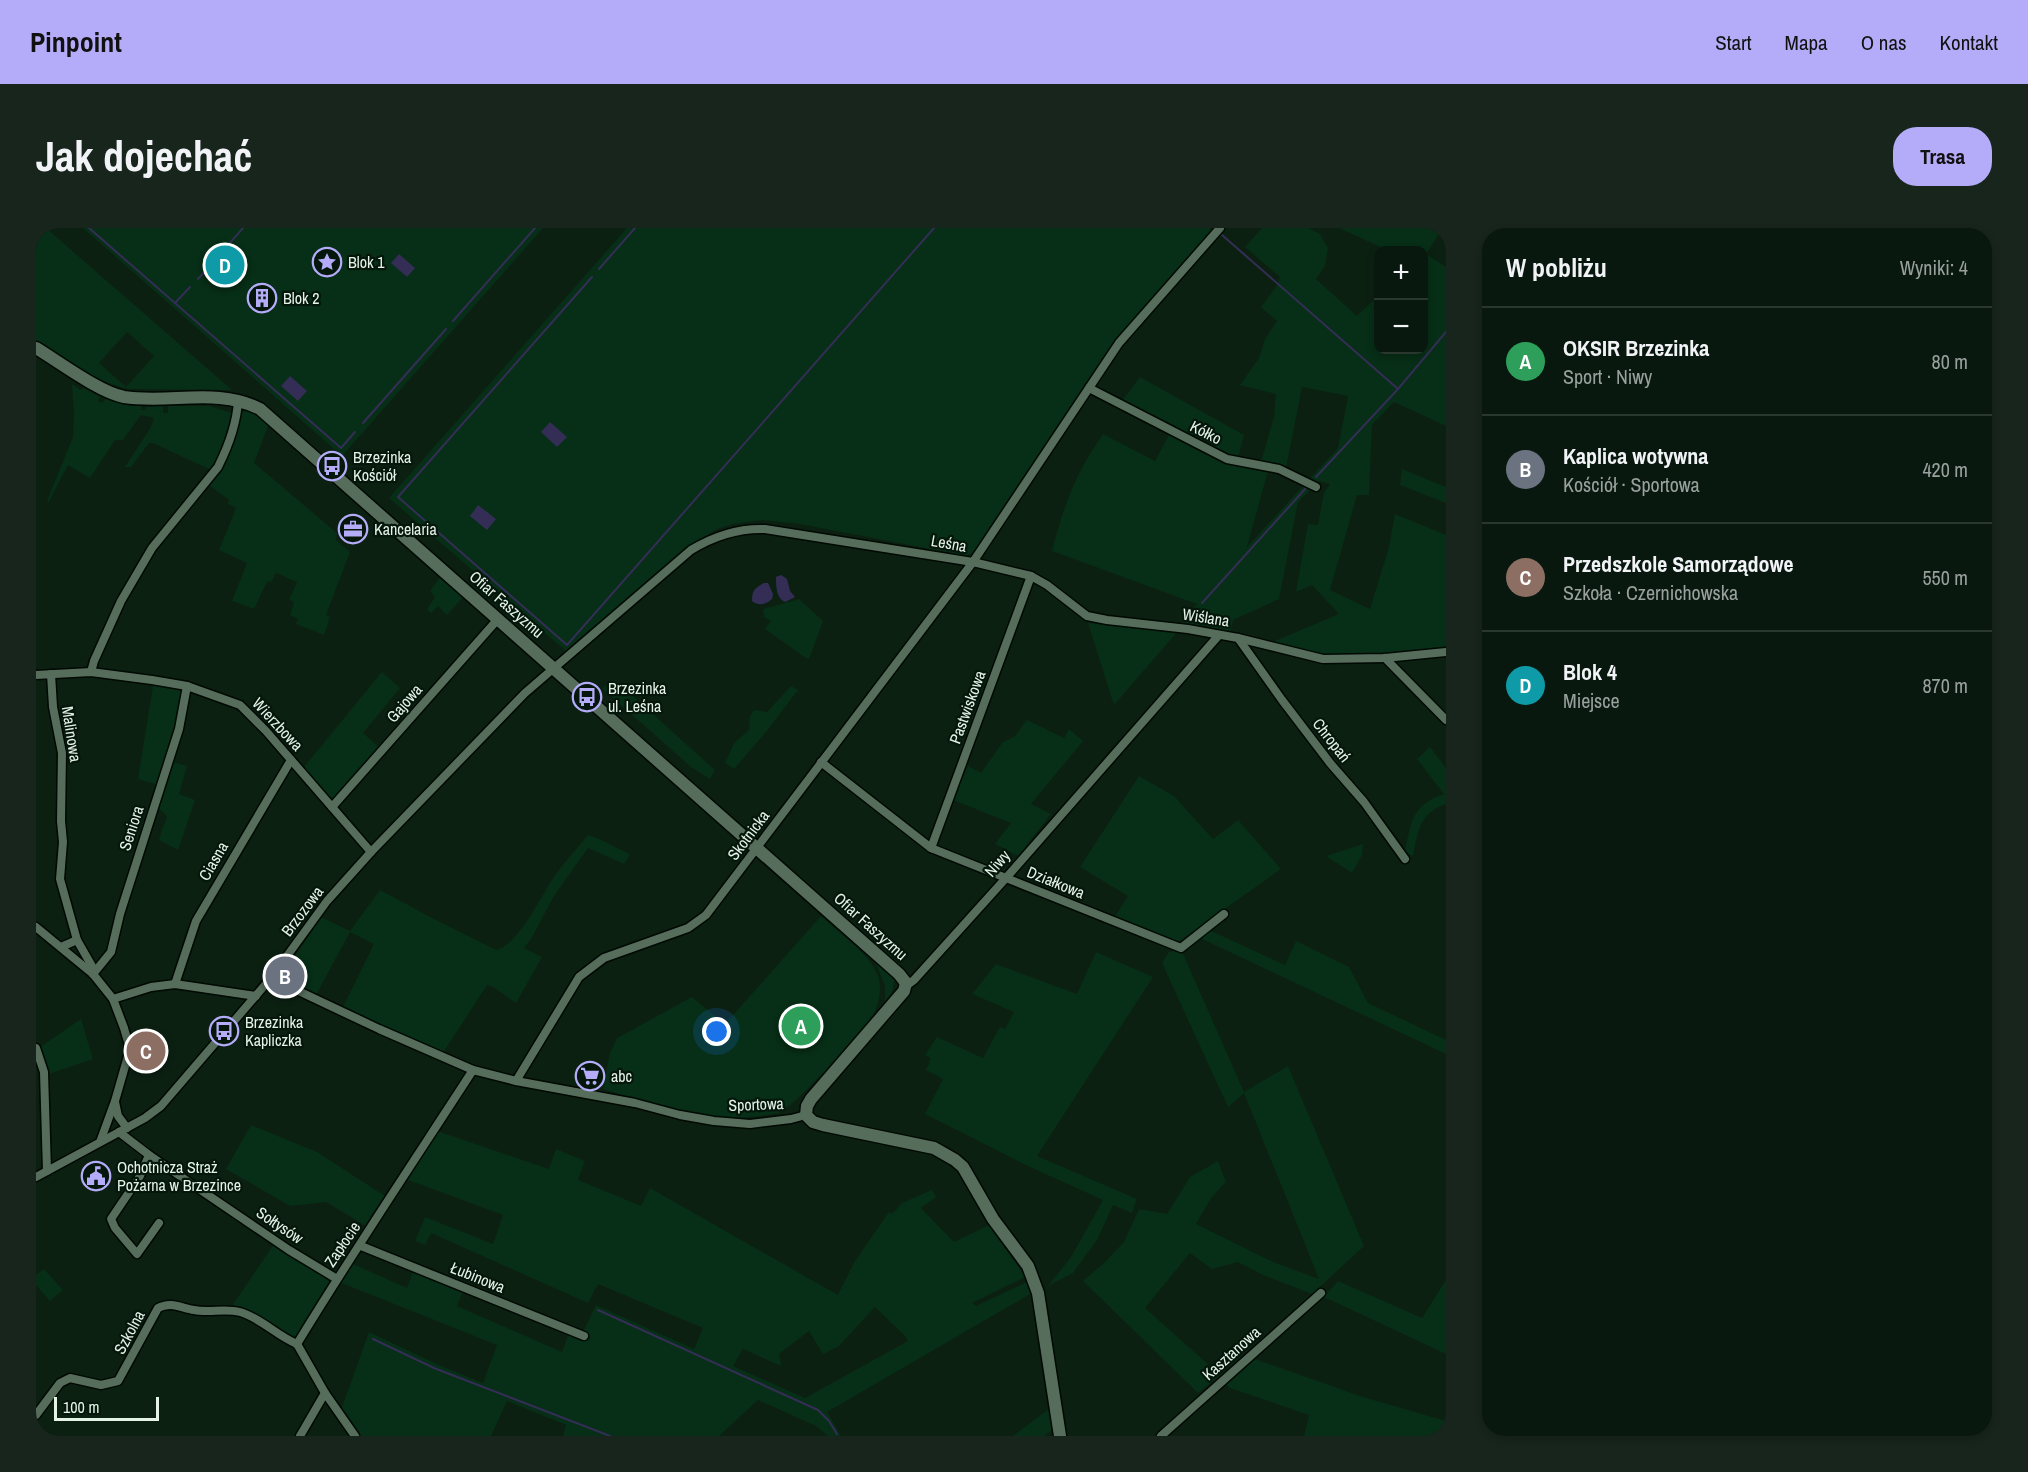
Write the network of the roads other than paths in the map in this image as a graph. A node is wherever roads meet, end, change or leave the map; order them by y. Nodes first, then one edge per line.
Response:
1 (1220, 228) edge
2 (36, 348) edge
3 (1089, 388) junction
4 (237, 400) junction
5 (1316, 487) dead end
6 (973, 562) junction
7 (1031, 576) junction
8 (498, 619) junction
9 (1219, 634) junction
10 (1238, 638) junction
11 (1446, 652) edge
12 (1385, 658) junction
13 (555, 668) junction
14 (91, 672) junction
15 (51, 674) junction
16 (36, 675) edge
17 (188, 686) junction
18 (1446, 720) edge
19 (291, 760) junction
20 (822, 762) junction
21 (332, 807) junction
22 (758, 847) junction
23 (931, 848) junction
24 (370, 852) junction
25 (1405, 859) dead end
26 (1006, 878) junction
27 (1224, 914) dead end
28 (36, 927) edge
29 (77, 940) junction
30 (61, 947) junction
31 (93, 974) junction
32 (271, 978) junction
33 (175, 984) junction
34 (906, 986) junction
35 (256, 996) junction
36 (113, 999) junction
37 (36, 1048) edge
38 (473, 1070) junction
39 (516, 1081) junction
40 (115, 1101) junction
41 (806, 1115) junction
42 (123, 1130) junction
43 (100, 1142) junction
44 (46, 1150) junction
45 (149, 1155) junction
46 (62, 1163) junction
47 (47, 1171) junction
48 (36, 1177) edge
49 (159, 1223) dead end
50 (360, 1246) junction
51 (337, 1279) junction
52 (1321, 1293) dead end
53 (584, 1336) dead end
54 (297, 1344) junction
55 (325, 1393) junction
56 (36, 1414) edge
57 (300, 1436) edge
58 (355, 1436) edge
59 (1060, 1436) edge
60 (1161, 1436) edge

1 - 3 street, Leśna
2 - 4 street, Ofiar Faszyzmu
3 - 5 street, Kółko
3 - 6 street, Leśna
4 - 8 street, Ofiar Faszyzmu
4 - 14 street
6 - 7 street, Wiślana
6 - 13 street, Leśna
6 - 20 street, Skotnicka
7 - 9 street, Wiślana
7 - 23 street, Pastwiskowa
8 - 13 street, Ofiar Faszyzmu
8 - 21 street, Gajowa
9 - 10 street, Wiślana
9 - 26 street, Niwy
10 - 12 street, Wiślana
10 - 25 street, Chropań
11 - 12 street, Wiślana
12 - 18 street
13 - 22 street, Ofiar Faszyzmu
13 - 24 street, Brzozowa
14 - 15 street, Wierzbowa
14 - 17 street, Wierzbowa
15 - 16 street, Wierzbowa
15 - 29 street, Malinowa
17 - 19 street, Wierzbowa
17 - 31 street, Seniora
19 - 21 street, Wierzbowa
19 - 33 street, Ciasna
20 - 22 street, Skotnicka
20 - 23 street, Działkowa
21 - 24 street, Wierzbowa
22 - 34 street, Ofiar Faszyzmu
22 - 39 street, Skotnicka
23 - 26 street, Działkowa
24 - 32 street, Brzozowa
26 - 27 street, Działkowa
26 - 34 street, Niwy
28 - 30 street
29 - 30 street
29 - 31 street, Malinowa
30 - 31 street
31 - 36 street
32 - 35 street, Brzozowa
32 - 38 street, Sportowa
33 - 35 street
33 - 36 street
34 - 41 street, Niwy
35 - 42 street, Brzozowa
36 - 40 street
37 - 44 street
38 - 39 street, Sportowa
38 - 50 street, Zapłocie
39 - 41 street, Sportowa
40 - 42 street
40 - 43 street
41 - 59 street, Sportowa
42 - 43 street, Brzozowa
42 - 45 street, Sołtysów
43 - 46 street, Brzozowa
44 - 46 street
44 - 47 street
45 - 49 street
45 - 51 street, Sołtysów
46 - 47 street, Brzozowa
47 - 48 street, Brzozowa
50 - 51 street, Zapłocie
50 - 53 street, Łubinowa
51 - 54 street, Zapłocie
52 - 60 street, Kasztanowa
54 - 55 street
54 - 56 street, Szkolna
55 - 57 street
55 - 58 street

